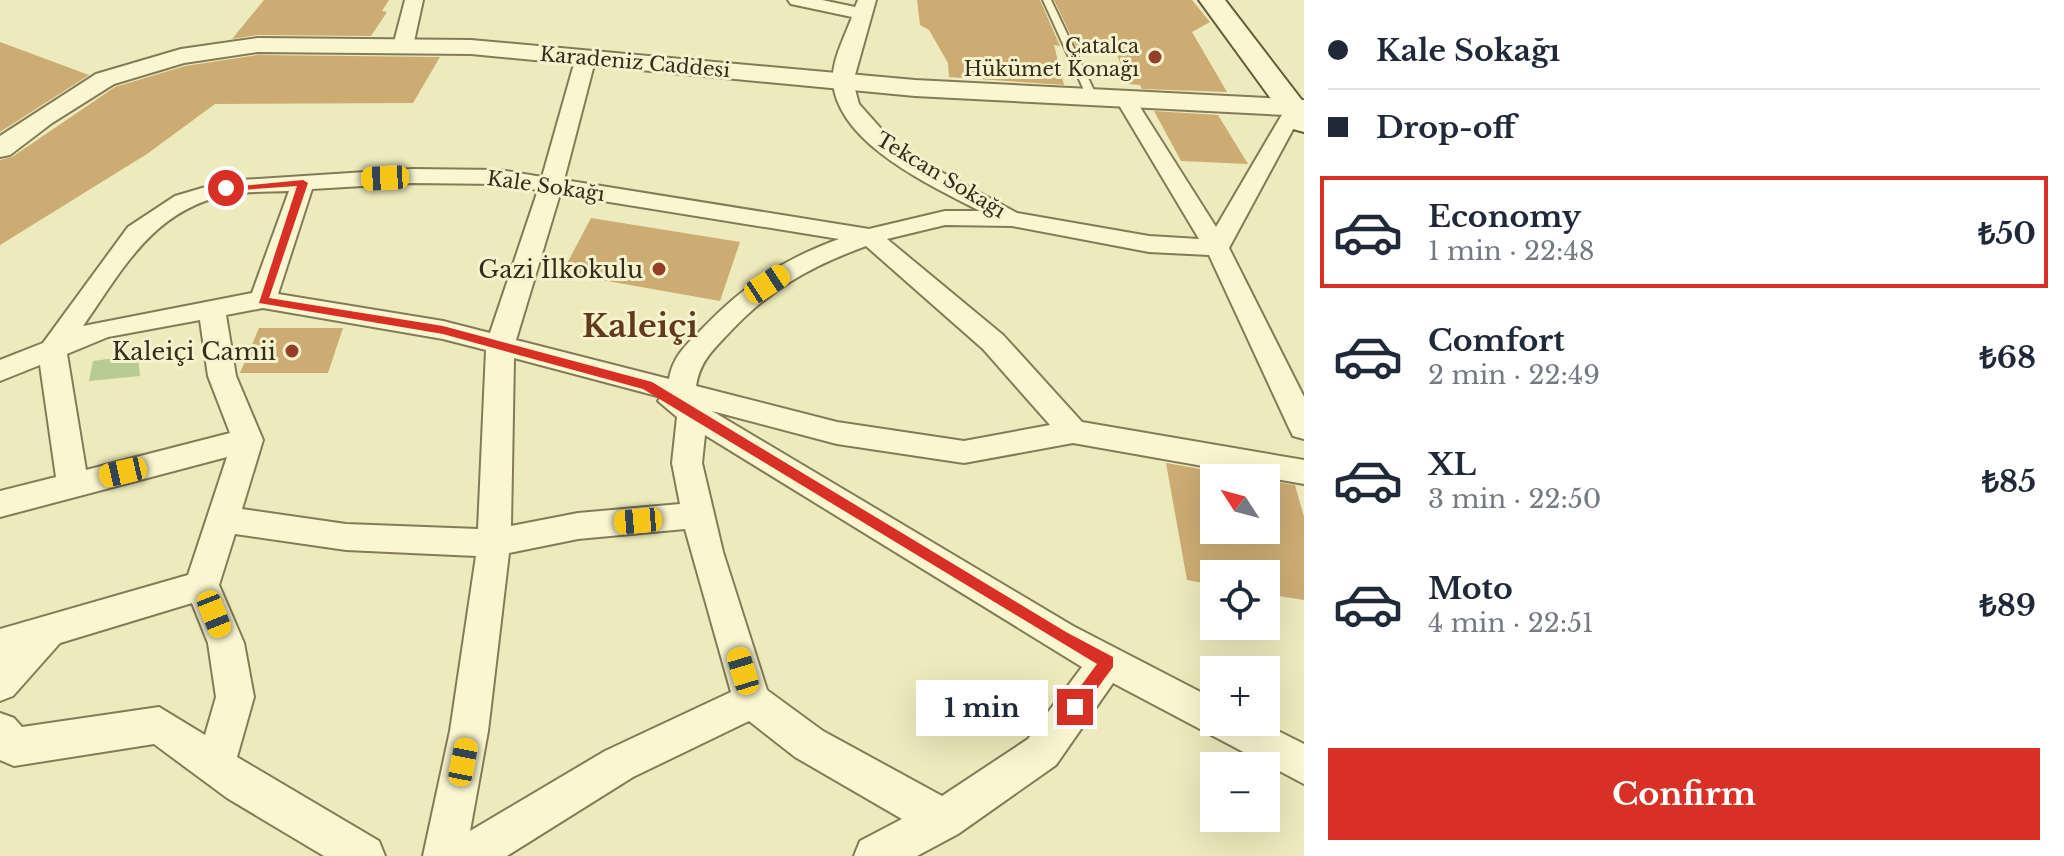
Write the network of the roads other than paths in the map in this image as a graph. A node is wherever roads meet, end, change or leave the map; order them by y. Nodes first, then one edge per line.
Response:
1 (414, 0) edge
2 (797, 0) edge
3 (1047, 0) edge
4 (1212, 0) edge
5 (864, 7) edge
6 (403, 46) junction
7 (586, 57) junction
8 (843, 81) junction
9 (1093, 99) junction
10 (1126, 100) junction
11 (1301, 114) edge
12 (0, 149) edge
13 (303, 183) junction
14 (551, 185) junction
15 (1012, 219) junction
16 (869, 236) junction
17 (1217, 248) junction
18 (263, 300) junction
19 (212, 309) junction
20 (500, 346) junction
21 (52, 350) junction
22 (0, 371) edge
23 (686, 403) junction
24 (1304, 428) edge
25 (1073, 432) junction
26 (248, 440) junction
27 (1304, 472) edge
28 (73, 484) junction
29 (0, 504) edge
30 (698, 515) junction
31 (223, 519) junction
32 (494, 543) junction
33 (202, 585) junction
34 (47, 632) junction
35 (0, 645) edge
36 (1107, 662) junction
37 (0, 684) edge
38 (752, 701) junction
39 (1200, 711) edge
40 (0, 731) edge
41 (1249, 736) edge
42 (215, 765) junction
43 (1304, 765) edge
44 (943, 819) junction
45 (364, 856) edge
46 (444, 856) edge
47 (468, 856) edge
48 (875, 856) edge

1 - 6 street
2 - 5 street
3 - 9 lane
4 - 11 main road
5 - 8 street
6 - 7 street, Karadeniz Caddesi
6 - 12 street, Karadeniz Caddesi
7 - 8 street, Karadeniz Caddesi
7 - 14 street
8 - 9 street, Karadeniz Caddesi
8 - 15 street, Tekcan Sokağı
9 - 10 street, Karadeniz Caddesi
10 - 11 street, Karadeniz Caddesi
10 - 17 street
11 - 17 street
13 - 14 street, Kale Sokağı
13 - 18 street
13 - 21 street, Kale Sokağı
14 - 16 street, Kale Sokağı
14 - 20 street
15 - 16 street
15 - 17 street
16 - 23 street
16 - 25 street
17 - 24 street
18 - 19 street
18 - 20 street
19 - 21 street
19 - 26 street
20 - 23 street
20 - 32 street
21 - 22 street
21 - 28 street
23 - 25 street
23 - 30 street
23 - 36 street
25 - 27 street
26 - 28 street
26 - 31 street
28 - 29 street
30 - 32 street
30 - 38 street
31 - 32 street
31 - 33 street
32 - 46 street
33 - 34 street
33 - 42 street
34 - 35 street
34 - 37 street
36 - 39 street
36 - 44 street
38 - 44 street
38 - 47 street
40 - 42 street
41 - 43 street
42 - 45 street
44 - 48 street

